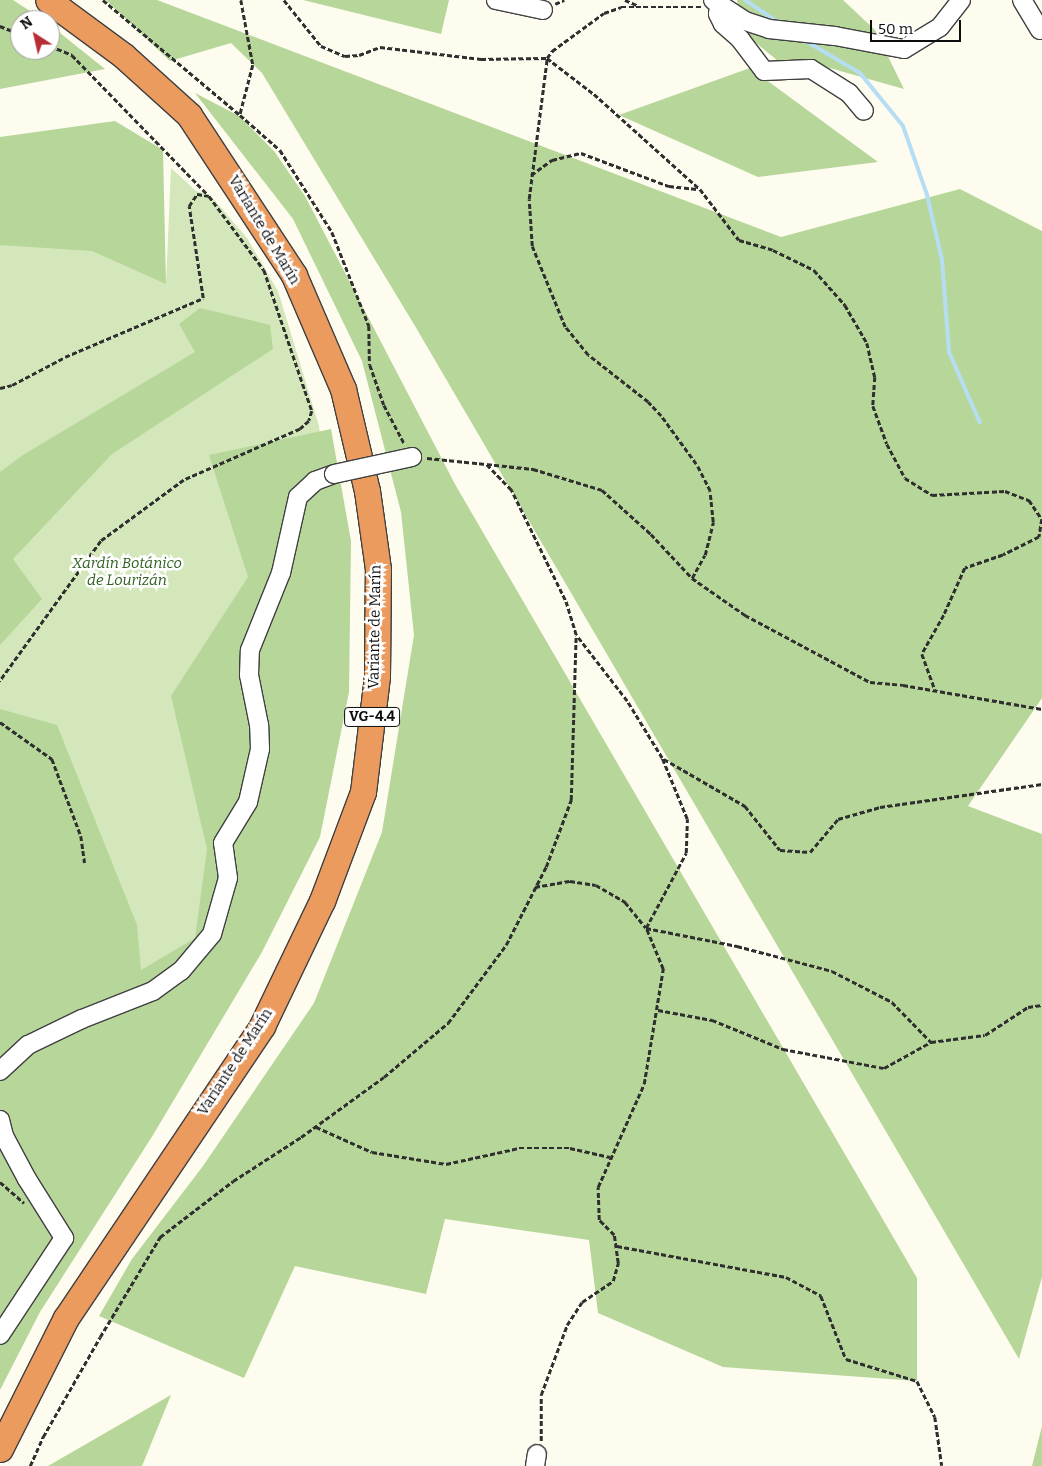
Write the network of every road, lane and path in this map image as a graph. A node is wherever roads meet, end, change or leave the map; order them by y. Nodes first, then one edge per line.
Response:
1 (48, 0) edge
2 (103, 0) edge
3 (240, 0) edge
4 (284, 0) edge
5 (496, 0) edge
6 (625, 0) edge
7 (961, 0) edge
8 (1022, 0) edge
9 (716, 3) edge
10 (640, 6) junction
11 (542, 10) dead end
12 (1040, 30) dead end
13 (60, 50) edge
14 (547, 58) junction
15 (864, 111) dead end
16 (240, 115) junction
17 (530, 176) junction
18 (700, 189) junction
19 (209, 196) junction
20 (0, 388) edge
21 (412, 457) junction
22 (486, 464) junction
23 (692, 578) junction
24 (576, 635) junction
25 (0, 682) edge
26 (935, 690) junction
27 (1042, 709) edge
28 (0, 722) edge
29 (662, 758) junction
30 (1042, 784) edge
31 (85, 864) dead end
32 (535, 887) junction
33 (646, 928) junction
34 (1042, 1006) edge
35 (658, 1010) junction
36 (931, 1042) junction
37 (0, 1071) edge
38 (0, 1120) edge
39 (316, 1127) junction
40 (611, 1158) junction
41 (618, 1246) junction
42 (0, 1336) edge
43 (0, 1449) edge
44 (536, 1460) edge
45 (30, 1466) edge
46 (942, 1466) edge

1 - 43 highway, Variante de Marín / VG-4.4
2 - 16 path
3 - 16 path
4 - 14 path
5 - 11 street
6 - 10 path
7 - 9 street
8 - 12 street
9 - 10 path
9 - 15 street
10 - 14 path
13 - 19 path
14 - 17 path
14 - 18 path
16 - 21 path
17 - 18 path
17 - 23 path
18 - 26 path
19 - 20 path
19 - 25 path
21 - 22 path
21 - 37 street, bridge
22 - 23 path
22 - 24 path
23 - 26 path
24 - 29 path
24 - 32 path
26 - 27 path
28 - 31 path
29 - 30 path
29 - 33 path
32 - 33 path
32 - 39 path
33 - 35 path
33 - 36 path
34 - 36 path
35 - 36 path
35 - 40 path
38 - 42 street
39 - 40 path
39 - 45 path
40 - 41 path
41 - 44 path
41 - 46 path

